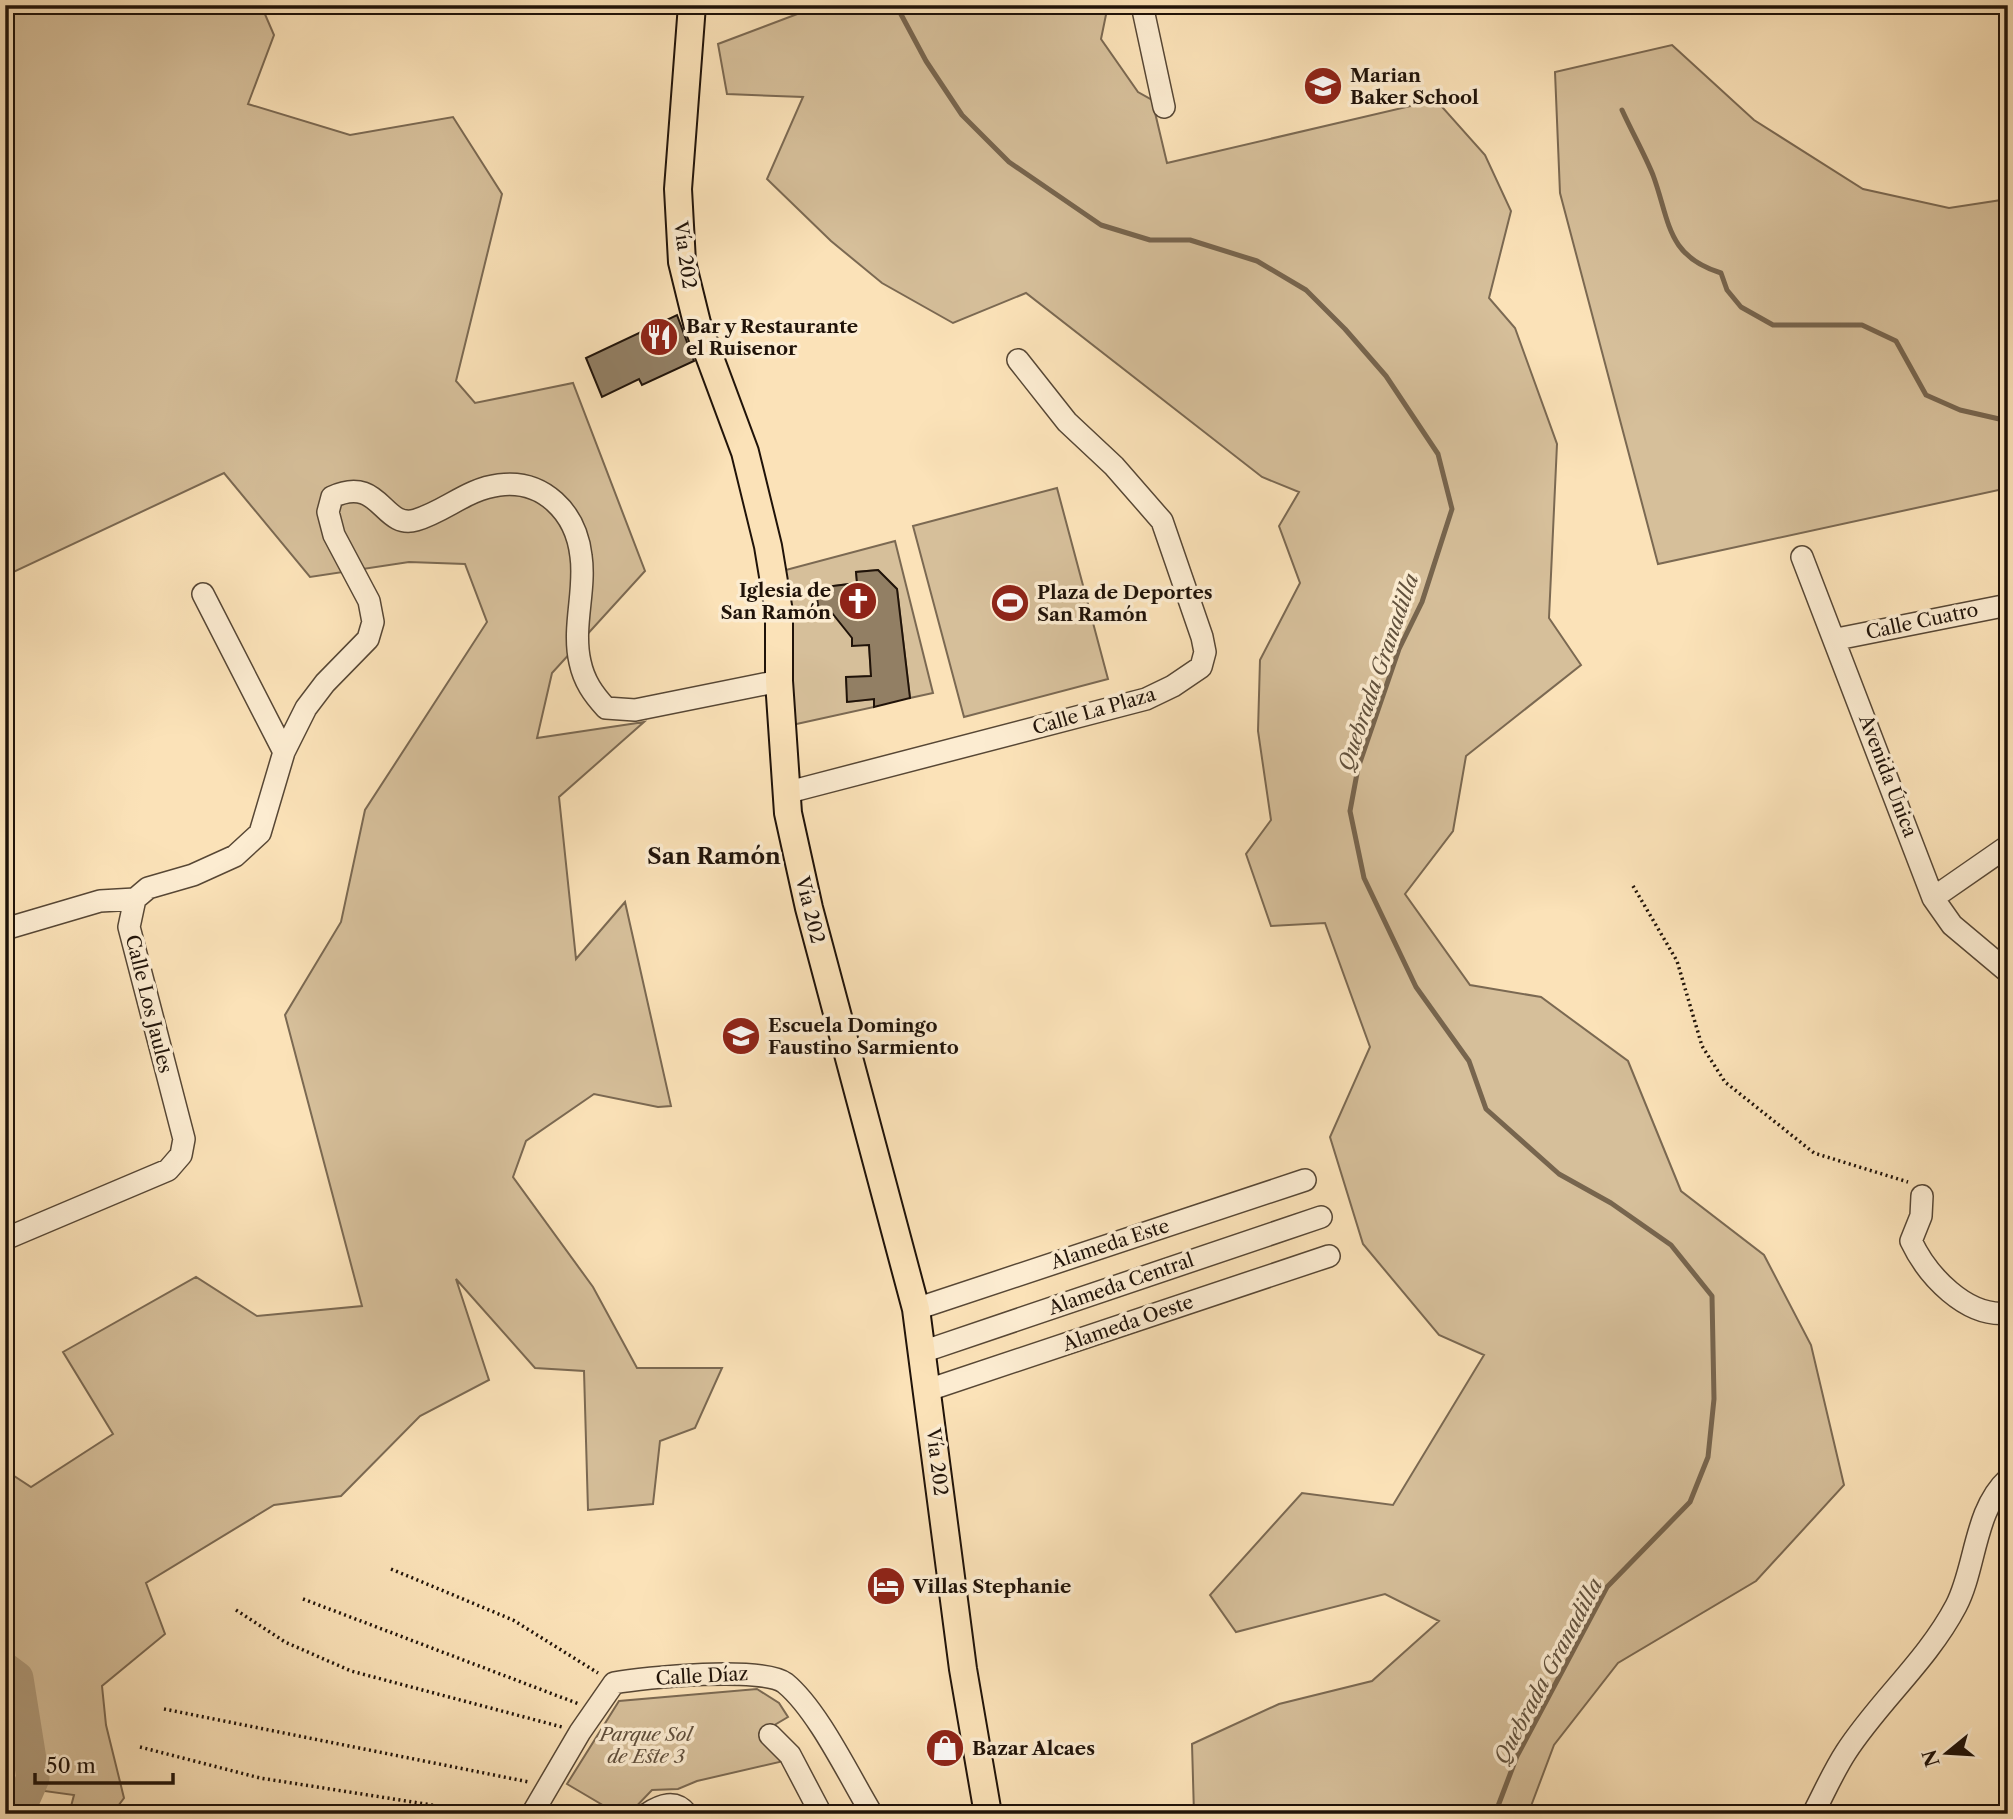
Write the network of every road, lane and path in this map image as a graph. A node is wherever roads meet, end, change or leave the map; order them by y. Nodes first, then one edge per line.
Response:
1 (692, 5) edge
2 (1142, 5) edge
3 (1164, 107) dead end
4 (1018, 360) dead end
5 (1802, 557) dead end
6 (203, 594) dead end
7 (2008, 605) edge
8 (1837, 639) junction
9 (779, 681) junction
10 (284, 752) junction
11 (785, 793) junction
12 (2008, 846) edge
13 (1633, 886) dead end
14 (1933, 898) junction
15 (135, 899) junction
16 (5, 929) edge
17 (2008, 972) edge
18 (1305, 1180) dead end
19 (1922, 1196) joint
20 (1321, 1217) dead end
21 (5, 1239) edge
22 (1329, 1256) dead end
23 (916, 1309) junction
24 (2008, 1313) edge
25 (922, 1352) junction
26 (928, 1391) junction
27 (2008, 1479) edge
28 (391, 1569) dead end
29 (303, 1599) dead end
30 (236, 1610) dead end
31 (614, 1683) junction
32 (164, 1709) dead end
33 (595, 1710) junction
34 (580, 1732) junction
35 (770, 1735) dead end
36 (140, 1747) dead end
37 (549, 1786) junction
38 (489, 1814) edge
39 (532, 1814) edge
40 (647, 1814) edge
41 (687, 1814) edge
42 (821, 1814) edge
43 (872, 1814) edge
44 (988, 1814) edge
45 (1813, 1814) edge

1 - 9 main road, Vía 202
2 - 3 street
4 - 11 street, Calle La Plaza
5 - 8 street, Avenida Única
6 - 10 street
7 - 8 street, Calle Cuatro
8 - 14 street, Avenida Única
9 - 10 street
9 - 11 main road, Vía 202
10 - 15 street
11 - 23 main road, Vía 202
12 - 14 street
13 - 19 path
14 - 17 street, Avenida Única
15 - 16 street
15 - 21 street, Calle Los Jaules
18 - 23 street, Alameda Este
19 - 24 street
20 - 25 street, Alameda Central
22 - 26 street, Alameda Oeste
23 - 25 main road, Vía 202
25 - 26 main road, Vía 202
26 - 44 main road, Vía 202
27 - 45 street
28 - 31 path
29 - 33 path
30 - 34 path
31 - 33 street
31 - 43 street, Calle Díaz
32 - 37 path
33 - 34 street
34 - 37 street
35 - 42 street
36 - 38 path
37 - 39 street
40 - 41 street

